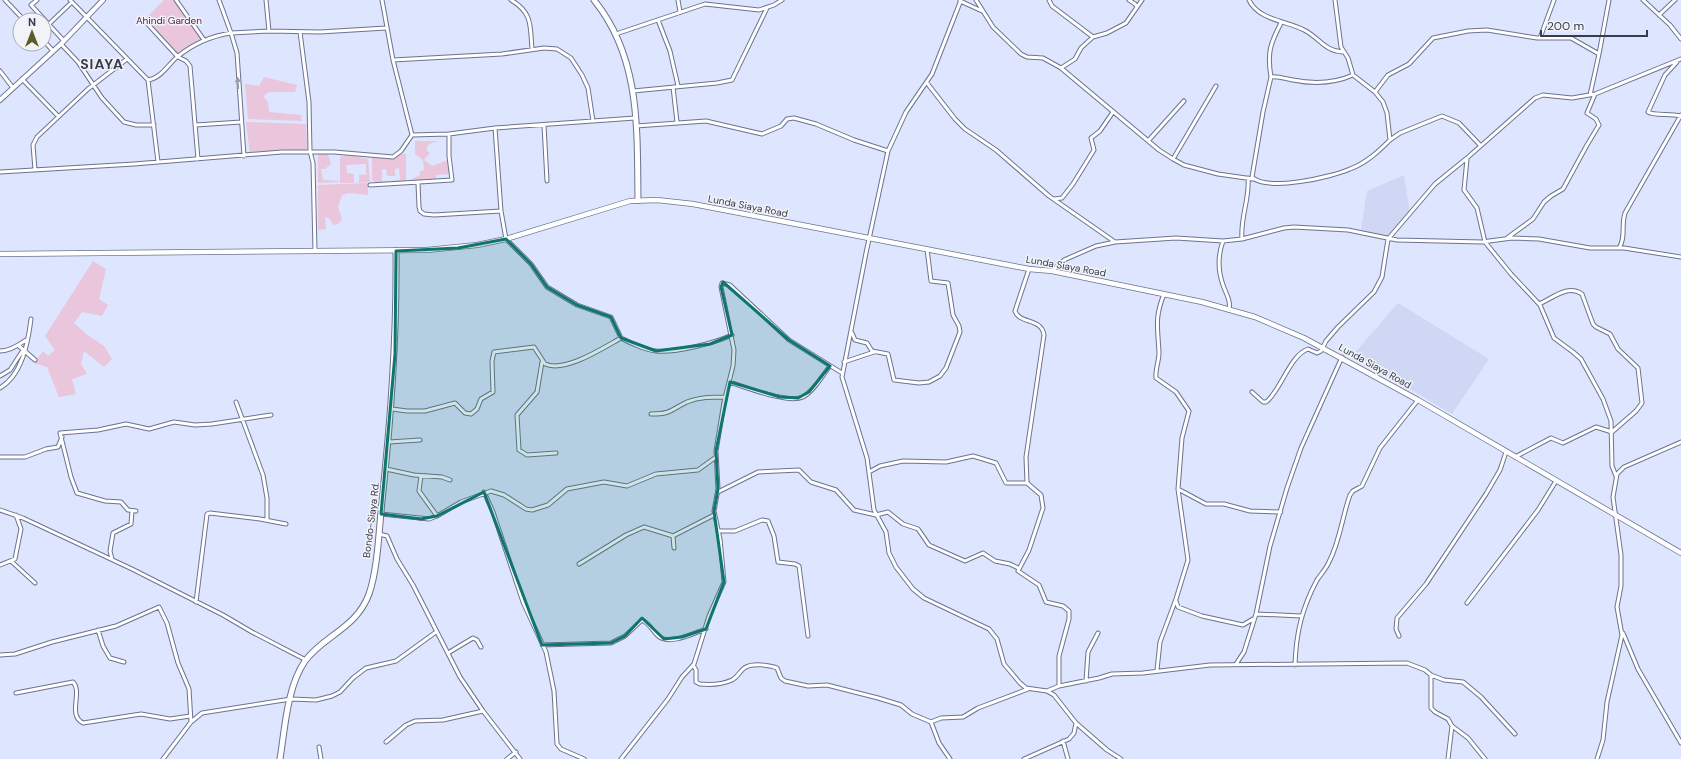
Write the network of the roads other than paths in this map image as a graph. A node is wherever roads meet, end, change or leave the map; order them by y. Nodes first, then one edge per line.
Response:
1 (5, 0) edge
2 (37, 0) edge
3 (103, 0) edge
4 (176, 0) edge
5 (219, 0) edge
6 (266, 0) edge
7 (382, 0) edge
8 (511, 0) edge
9 (594, 0) edge
10 (678, 0) edge
11 (782, 0) edge
12 (960, 0) edge
13 (976, 0) edge
14 (1049, 0) edge
15 (1129, 0) edge
16 (1142, 0) edge
17 (1249, 0) edge
18 (1335, 0) edge
19 (1554, 0) edge
20 (1609, 0) edge
21 (1643, 0) edge
22 (1651, 0) edge
23 (1675, 0) edge
24 (71, 1) edge
25 (1648, 4) junction
26 (1136, 7) junction
27 (767, 8) junction
28 (982, 11) junction
29 (16, 12) edge
30 (38, 12) edge
31 (680, 12) junction
32 (1659, 15) junction
33 (88, 17) junction
34 (144, 20) dead end
35 (658, 20) junction
36 (52, 21) edge
37 (1281, 23) junction
38 (52, 28) edge
39 (386, 28) junction
40 (269, 31) junction
41 (300, 32) junction
42 (231, 33) junction
43 (616, 34) junction
44 (1093, 37) junction
45 (1540, 38) junction
46 (1681, 38) edge
47 (204, 40) junction
48 (62, 43) junction
49 (532, 49) junction
50 (54, 51) joint
51 (1343, 52) junction
52 (1599, 54) junction
53 (178, 57) junction
54 (127, 59) junction
55 (393, 60) junction
56 (1679, 60) edge
57 (1061, 68) junction
58 (0, 71) edge
59 (1353, 75) junction
60 (1271, 77) junction
61 (22, 79) junction
62 (148, 80) junction
63 (927, 83) junction
64 (93, 85) junction
65 (678, 86) junction
66 (1216, 86) dead end
67 (673, 87) junction
68 (13, 88) junction
69 (633, 91) junction
70 (1375, 92) junction
71 (1594, 94) junction
72 (1590, 95) junction
73 (0, 100) edge
74 (1184, 101) dead end
75 (1113, 112) junction
76 (58, 116) junction
77 (1681, 116) edge
78 (635, 118) junction
79 (593, 121) junction
80 (241, 122) junction
81 (677, 122) junction
82 (154, 125) junction
83 (196, 125) junction
84 (544, 125) junction
85 (636, 126) junction
86 (495, 128) junction
87 (449, 134) junction
88 (412, 135) junction
89 (1390, 140) junction
90 (1148, 141) junction
91 (1480, 145) junction
92 (888, 151) junction
93 (310, 152) junction
94 (244, 156) junction
95 (1467, 158) junction
96 (198, 159) junction
97 (1173, 159) junction
98 (158, 162) junction
99 (35, 170) junction
100 (0, 172) edge
101 (1248, 178) junction
102 (1253, 179) junction
103 (547, 181) dead end
104 (418, 183) junction
105 (370, 185) dead end
106 (1048, 196) junction
107 (638, 200) junction
108 (501, 211) junction
109 (869, 238) junction
110 (506, 239) junction
111 (1242, 239) junction
112 (1388, 239) junction
113 (1506, 239) junction
114 (1223, 241) junction
115 (1115, 242) junction
116 (1485, 242) junction
117 (1619, 248) junction
118 (927, 249) junction
119 (315, 251) junction
120 (396, 251) junction
121 (0, 254) edge
122 (1681, 258) edge
123 (1029, 269) junction
124 (1052, 271) junction
125 (1164, 294) junction
126 (1539, 304) junction
127 (1229, 310) junction
128 (31, 319) dead end
129 (852, 332) junction
130 (732, 335) junction
131 (621, 338) junction
132 (26, 340) junction
133 (19, 346) junction
134 (1324, 347) junction
135 (24, 350) junction
136 (0, 351) edge
137 (875, 352) junction
138 (1342, 357) junction
139 (35, 360) dead end
140 (542, 362) junction
141 (844, 362) junction
142 (830, 366) junction
143 (842, 373) junction
144 (0, 376) edge
145 (730, 382) junction
146 (0, 388) edge
147 (1252, 392) dead end
148 (725, 397) junction
149 (1418, 400) junction
150 (236, 402) dead end
151 (392, 409) junction
152 (651, 414) dead end
153 (271, 415) dead end
154 (243, 420) junction
155 (1612, 432) junction
156 (62, 437) junction
157 (420, 440) dead end
158 (389, 442) junction
159 (1681, 442) edge
160 (1506, 452) junction
161 (556, 453) dead end
162 (716, 456) junction
163 (0, 457) edge
164 (1515, 457) junction
165 (386, 469) junction
166 (869, 472) junction
167 (421, 476) junction
168 (1616, 476) junction
169 (450, 480) dead end
170 (1556, 481) junction
171 (1028, 484) junction
172 (1178, 489) junction
173 (484, 492) junction
174 (718, 492) junction
175 (1206, 504) junction
176 (1205, 508) dead end
177 (0, 510) edge
178 (1281, 512) junction
179 (381, 514) junction
180 (16, 515) junction
181 (714, 515) junction
182 (876, 515) junction
183 (1617, 515) junction
184 (437, 516) junction
185 (267, 520) junction
186 (286, 524) dead end
187 (718, 531) junction
188 (379, 534) junction
189 (673, 536) junction
190 (674, 548) dead end
191 (1681, 553) edge
192 (112, 560) junction
193 (11, 561) junction
194 (579, 564) dead end
195 (0, 565) edge
196 (1018, 568) junction
197 (35, 583) dead end
198 (1176, 601) junction
199 (196, 602) junction
200 (1467, 603) dead end
201 (1256, 616) junction
202 (1301, 616) junction
203 (706, 629) junction
204 (98, 630) junction
205 (436, 632) junction
206 (1098, 632) dead end
207 (1622, 632) junction
208 (808, 636) dead end
209 (1400, 636) dead end
210 (542, 645) junction
211 (481, 647) dead end
212 (448, 653) junction
213 (0, 655) edge
214 (306, 660) junction
215 (124, 662) dead end
216 (1236, 664) junction
217 (693, 665) junction
218 (1295, 665) junction
219 (1157, 670) junction
220 (1431, 675) junction
221 (1086, 681) junction
222 (1059, 686) junction
223 (1053, 688) junction
224 (1029, 689) junction
225 (1047, 691) junction
226 (16, 693) dead end
227 (1054, 695) junction
228 (291, 699) junction
229 (483, 711) junction
230 (190, 716) junction
231 (191, 722) junction
232 (931, 722) junction
233 (1076, 723) junction
234 (1452, 726) junction
235 (1515, 734) dead end
236 (1063, 741) junction
237 (386, 742) dead end
238 (1681, 743) edge
239 (319, 747) dead end
240 (516, 752) junction
241 (163, 759) edge
242 (280, 759) edge
243 (321, 759) edge
244 (507, 759) edge
245 (520, 759) edge
246 (584, 759) edge
247 (622, 759) edge
248 (950, 759) edge
249 (1024, 759) edge
250 (1068, 759) edge
251 (1121, 759) edge
252 (1448, 759) edge
253 (1485, 759) edge
254 (1597, 759) edge

1 - 29 street
2 - 30 street
3 - 33 main road
4 - 47 street
5 - 42 street
6 - 40 street
7 - 39 street
8 - 49 street
9 - 43 highway
10 - 31 street
11 - 27 street
12 - 28 street
12 - 63 street
13 - 28 street
14 - 44 street
15 - 26 street
16 - 26 street
17 - 37 street
18 - 51 street
19 - 45 street
20 - 52 street
21 - 25 street
22 - 25 street
23 - 32 street
24 - 33 street
24 - 36 street
25 - 32 street
26 - 44 street
27 - 31 street
27 - 65 street
28 - 57 street
31 - 35 street
32 - 46 street
33 - 48 main road
33 - 54 street
34 - 53 street
35 - 43 street
35 - 65 street
37 - 51 street
37 - 60 street
38 - 48 street
39 - 41 street
39 - 55 street
40 - 41 street
40 - 42 street
41 - 93 street
42 - 47 street
80 -> 42 street
43 - 69 highway
44 - 57 street
45 - 52 street
45 - 70 street
47 - 53 street
48 - 50 main road
48 - 64 street
49 - 55 street
49 - 79 street
50 - 61 main road
51 - 59 street
52 - 72 street
53 - 62 street
53 - 83 street
54 - 62 street
54 - 64 street
55 - 88 street
56 - 71 street
56 - 77 street
57 - 75 street
58 - 68 street
59 - 60 street
59 - 70 street
60 - 102 street
61 - 68 main road
61 - 76 street
62 - 82 street
63 - 92 street
63 - 106 street
64 - 76 street
64 - 82 street
65 - 67 street
66 - 97 street
67 - 69 street
67 - 81 street
68 - 73 main road
69 - 78 highway
70 - 89 street
71 - 72 street
71 - 113 street
72 - 91 street
74 - 90 street
75 - 90 street
75 - 106 street
76 - 99 street
77 - 117 street
78 - 79 street
78 - 85 highway
79 - 84 street
80 - 83 street
80 - 94 street
81 - 85 street
81 - 92 street
82 - 98 street
83 - 96 street
84 - 86 street
84 - 103 street
85 - 107 highway
86 - 87 street
86 - 108 street
87 - 88 street
87 - 104 street
88 - 93 street
89 - 91 street
89 - 102 street
90 - 97 street
91 - 95 street
92 - 109 street
93 - 94 street
93 - 119 street
94 - 96 street
95 - 112 street
95 - 116 street
96 - 98 street
97 - 101 street
98 - 99 street
99 - 100 street
101 - 102 street
101 - 111 street
104 - 105 street
104 - 108 street
106 - 115 street
107 - 109 main road, Lunda Siaya Road
107 - 110 main road, Lunda Siaya Road
108 - 110 street
109 - 118 main road, Lunda Siaya Road
109 - 129 street
110 - 120 main road, Lunda Siaya Road
110 - 131 street
111 - 112 street
111 - 114 street
112 - 116 street
112 - 134 street
113 - 116 street
113 - 117 street
114 - 115 street
114 - 127 street
115 - 124 street
116 - 126 street
117 - 122 street
118 - 123 main road, Lunda Siaya Road
118 - 137 street
119 - 120 main road, Lunda Siaya Road
119 - 121 main road, Lunda Siaya Road
120 - 151 highway, Bondo-Siaya Rd.
123 - 124 main road, Lunda Siaya Road
123 - 171 street
124 - 125 main road, Lunda Siaya Road
125 - 127 main road, Lunda Siaya Road
125 - 172 street
126 - 155 street
126 - 155 street
127 - 134 main road, Lunda Siaya Road
128 - 132 street
129 - 137 street
129 - 141 street
130 - 131 street
130 - 142 street
130 - 145 street
131 - 140 street
132 - 133 street
132 - 135 street
133 - 135 street
133 - 136 street
134 - 138 main road, Lunda Siaya Road
134 - 147 street
135 - 139 street
135 - 144 street
135 - 146 street
137 - 141 street
138 - 149 main road, Lunda Siaya Road
138 - 178 street
140 - 151 street
140 - 161 street
141 - 143 street
142 - 143 street
142 - 145 street
143 - 166 street
145 - 148 street
148 - 152 street
148 - 162 street
149 - 160 main road, Lunda Siaya Road
149 - 202 street
150 - 154 street
151 - 158 highway, Bondo-Siaya Rd.
153 - 154 street
154 - 156 street
154 - 185 street
155 - 164 street
155 - 168 street
156 - 163 street
156 - 192 street
157 - 158 street
158 - 165 highway, Bondo-Siaya Rd.
159 - 168 street
160 - 164 main road, Lunda Siaya Road
160 - 209 street
162 - 173 street
162 - 174 street
164 - 170 main road, Lunda Siaya Road
165 - 167 street
165 - 179 highway, Bondo-Siaya Rd.
166 - 171 street
166 - 182 street
167 - 169 street
167 - 184 street
168 - 183 street
170 - 183 main road, Lunda Siaya Road
170 - 200 street
171 - 196 street
172 - 175 street
172 - 198 street
173 - 184 street
173 - 210 street
174 - 181 street
174 - 182 street
175 - 176 street
175 - 178 street
177 - 180 street
178 - 201 street
179 - 184 street
179 - 188 highway, Bondo-Siaya Rd.
180 - 192 street
180 - 193 street
181 - 187 street
181 - 189 street
182 - 196 street
182 - 224 street
183 - 191 main road, Lunda Siaya Road
183 - 207 street
185 - 186 street
185 - 199 street
187 - 203 street
187 - 208 street
188 - 205 street
188 - 214 highway, Bondo-Siaya Rd.
189 - 190 street
189 - 194 street
192 - 199 street
193 - 195 street
193 - 197 street
196 - 222 street
198 - 201 street
198 - 219 street
199 - 214 street
201 - 202 street
201 - 216 street
202 - 218 street
203 - 210 street
203 - 217 street
204 - 213 street
204 - 215 street
204 - 230 street
205 - 212 street
205 - 228 street
206 - 221 street
207 - 238 street
207 - 254 street
210 - 246 street
211 - 212 street
212 - 229 street
214 - 228 highway, Bondo-Siaya Rd.
216 - 218 street
216 - 219 street
217 - 232 street
217 - 247 street
218 - 220 street
219 - 221 street
220 - 234 street
220 - 235 street
221 - 222 street
222 - 223 street
223 - 225 street
223 - 227 street
224 - 225 street
224 - 232 street
225 - 227 street
226 - 230 street
227 - 233 street
228 - 231 street
228 - 242 highway, Bondo-Siaya Rd.
229 - 237 street
229 - 240 street
230 - 231 street
231 - 241 street
232 - 248 street
233 - 236 street
233 - 251 street
234 - 252 street
234 - 253 street
236 - 249 street
236 - 250 street
239 - 243 street
240 - 244 street
240 - 245 street

